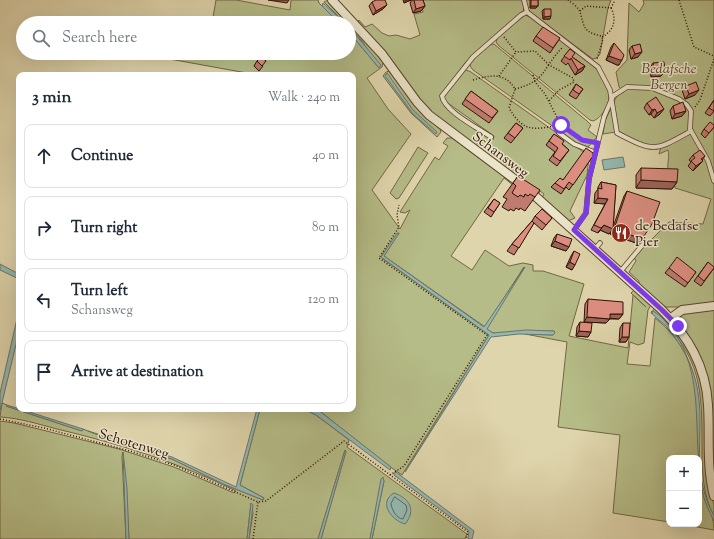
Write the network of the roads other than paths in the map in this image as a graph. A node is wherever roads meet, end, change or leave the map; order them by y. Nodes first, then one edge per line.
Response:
1 (332, 0) edge
2 (524, 0) edge
3 (527, 12) junction
4 (347, 16) edge
5 (356, 26) edge
6 (611, 101) junction
7 (691, 131) junction
8 (559, 133) dead end
9 (491, 137) dead end
10 (594, 152) junction
11 (714, 181) edge
12 (574, 230) junction
13 (645, 242) dead end
14 (620, 272) junction
15 (714, 306) edge
16 (671, 318) junction
17 (714, 496) edge

1 - 4 street, Schansweg
2 - 3 lane
3 - 6 lane
3 - 9 lane
5 - 12 street, Schansweg
6 - 7 lane
6 - 7 lane
6 - 10 lane
7 - 11 lane
8 - 10 lane
10 - 12 lane
12 - 14 street, Schansweg
13 - 14 lane
14 - 16 street, Schansweg
15 - 16 street
16 - 17 street, Schansweg

